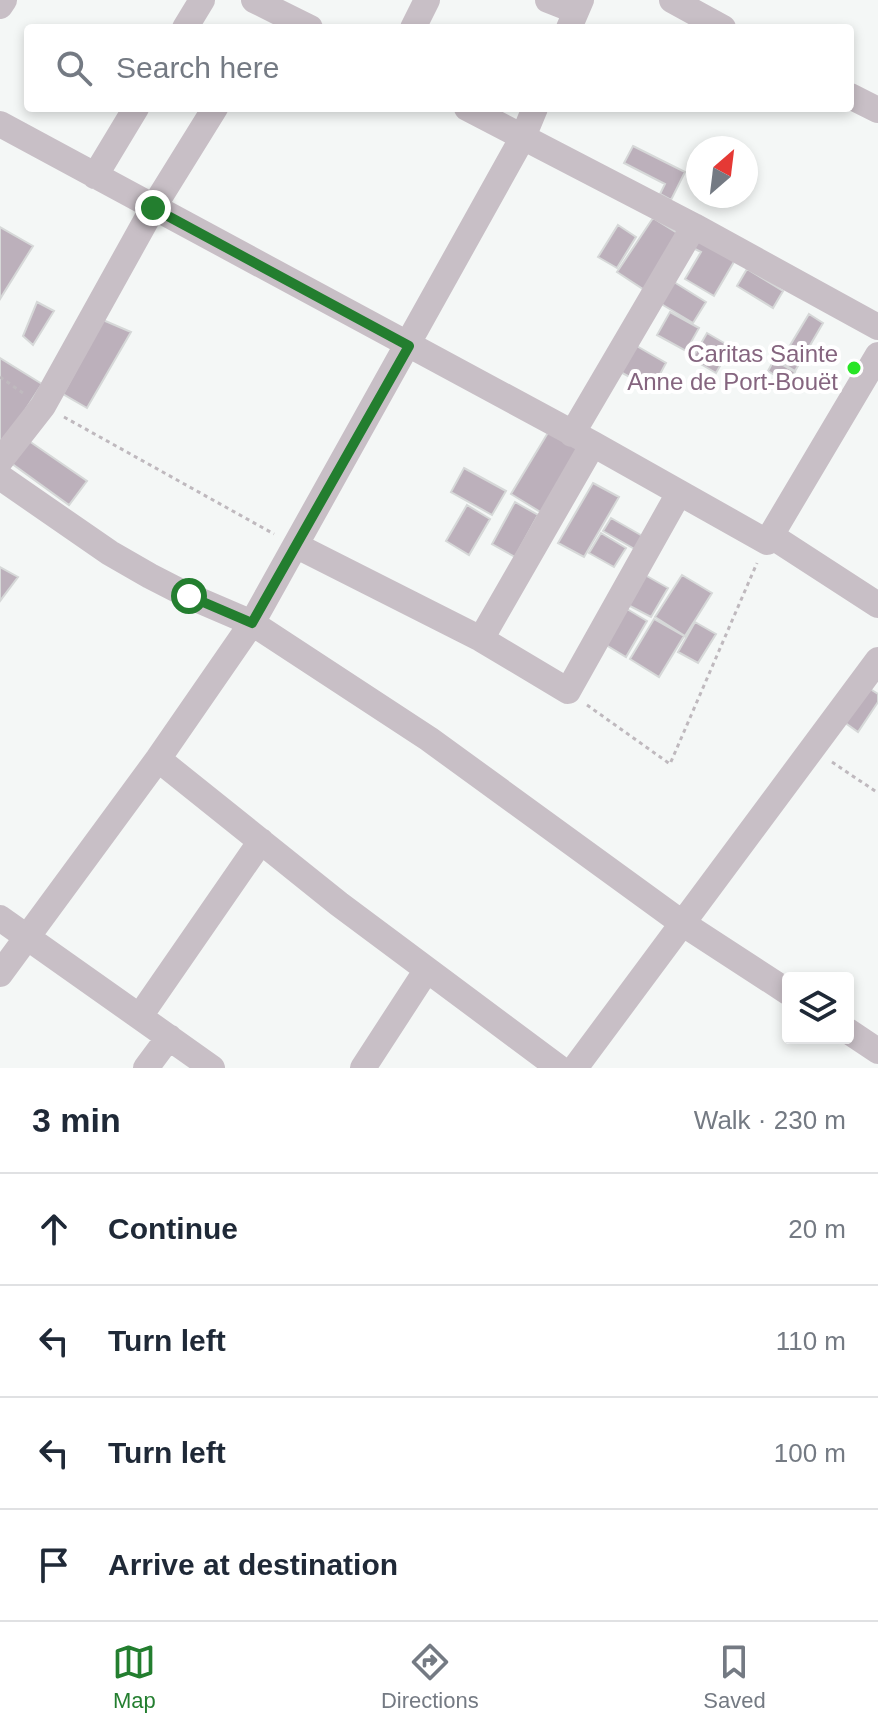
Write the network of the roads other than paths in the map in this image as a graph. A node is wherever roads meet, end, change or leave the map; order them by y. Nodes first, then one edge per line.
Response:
1 (4, 0) edge
2 (202, 0) edge
3 (427, 0) edge
4 (548, 0) edge
5 (672, 0) edge
6 (0, 6) edge
7 (268, 10) edge
8 (575, 13) edge
9 (187, 24) edge
10 (301, 24) edge
11 (415, 24) edge
12 (716, 24) edge
13 (854, 98) edge
14 (878, 110) edge
15 (134, 112) edge
16 (213, 112) edge
17 (475, 112) edge
18 (533, 112) edge
19 (0, 124) edge
20 (523, 137) junction
21 (95, 176) junction
22 (153, 208) junction
23 (694, 226) junction
24 (878, 327) edge
25 (409, 346) junction
26 (878, 355) edge
27 (582, 439) junction
28 (0, 461) edge
29 (0, 477) edge
30 (679, 493) junction
31 (768, 538) junction
32 (297, 546) junction
33 (878, 605) edge
34 (252, 623) junction
35 (481, 639) junction
36 (878, 660) edge
37 (158, 759) junction
38 (261, 841) junction
39 (0, 918) edge
40 (682, 923) junction
41 (28, 939) junction
42 (426, 971) junction
43 (0, 974) edge
44 (782, 988) edge
45 (140, 1016) junction
46 (854, 1035) edge
47 (169, 1037) junction
48 (878, 1051) edge
49 (146, 1068) edge
50 (212, 1068) edge
51 (363, 1068) edge
52 (559, 1068) edge
53 (575, 1068) edge

1 - 6 street
2 - 9 street
3 - 11 street
4 - 8 street
5 - 12 street
7 - 10 street
13 - 14 street
15 - 21 street
16 - 22 street
17 - 20 street
18 - 20 street
19 - 21 street
20 - 23 street
20 - 25 street
21 - 22 street
22 - 25 street
22 - 28 street
23 - 24 street
23 - 27 street
25 - 27 street
25 - 32 street
26 - 31 street
27 - 30 street
27 - 35 street
29 - 34 street
30 - 31 street
30 - 35 street
31 - 33 street
32 - 34 street
32 - 35 street
34 - 37 street
34 - 40 street
36 - 40 street
37 - 38 street
37 - 41 street
38 - 42 street
38 - 45 street
39 - 41 street
40 - 44 street
40 - 53 street
41 - 43 street
41 - 45 street
42 - 51 street
42 - 52 street
45 - 47 street
46 - 48 street
47 - 49 street
47 - 50 street

